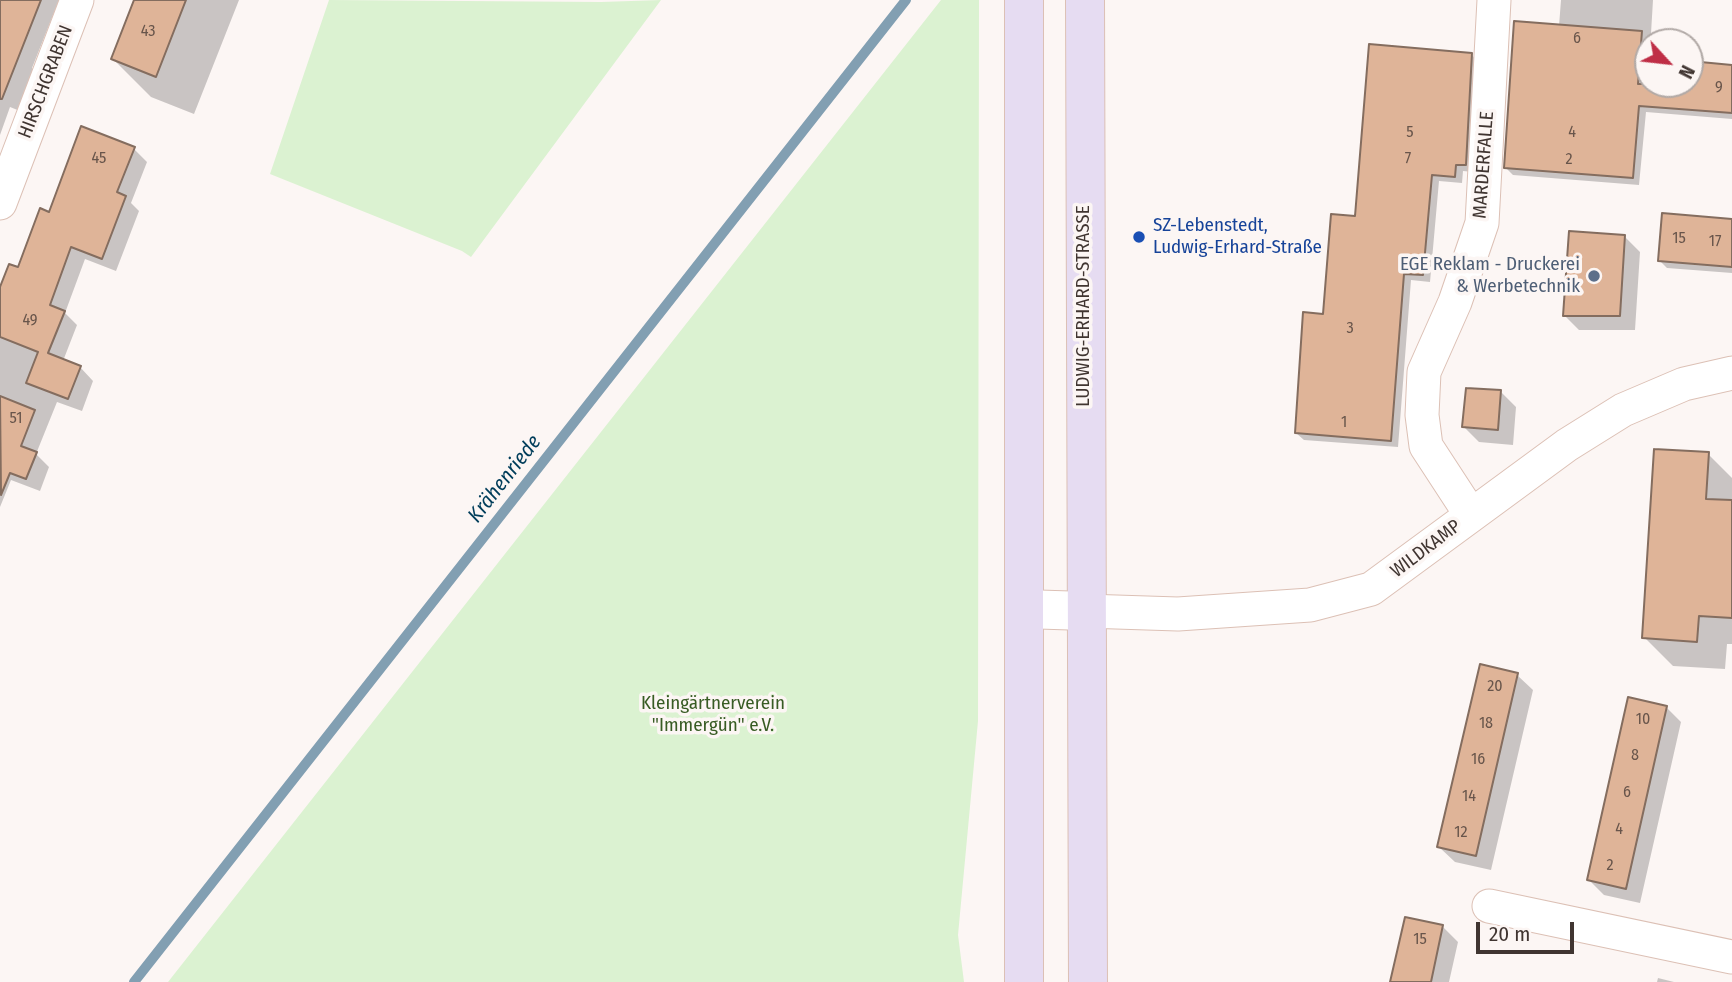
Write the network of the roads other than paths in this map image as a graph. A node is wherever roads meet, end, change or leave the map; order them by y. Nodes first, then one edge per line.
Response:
1 (77, 0) edge
2 (1024, 0) edge
3 (1085, 0) edge
4 (1494, 0) edge
5 (0, 203) edge
6 (1732, 373) edge
7 (1471, 515) junction
8 (1024, 609) junction
9 (1085, 611) junction
10 (1489, 906) dead end
11 (1732, 957) edge
12 (1024, 982) edge
13 (1088, 982) edge

1 - 5 street, HIRSCHGRABEN
2 - 8 main road
3 - 9 main road, LUDWIG-ERHARD-STRASSE
4 - 7 street, MARDERFALLE
6 - 7 street, WILDKAMP
7 - 9 street, WILDKAMP
8 - 9 street
8 - 12 main road
9 - 13 main road, LUDWIG-ERHARD-STRASSE
10 - 11 street

